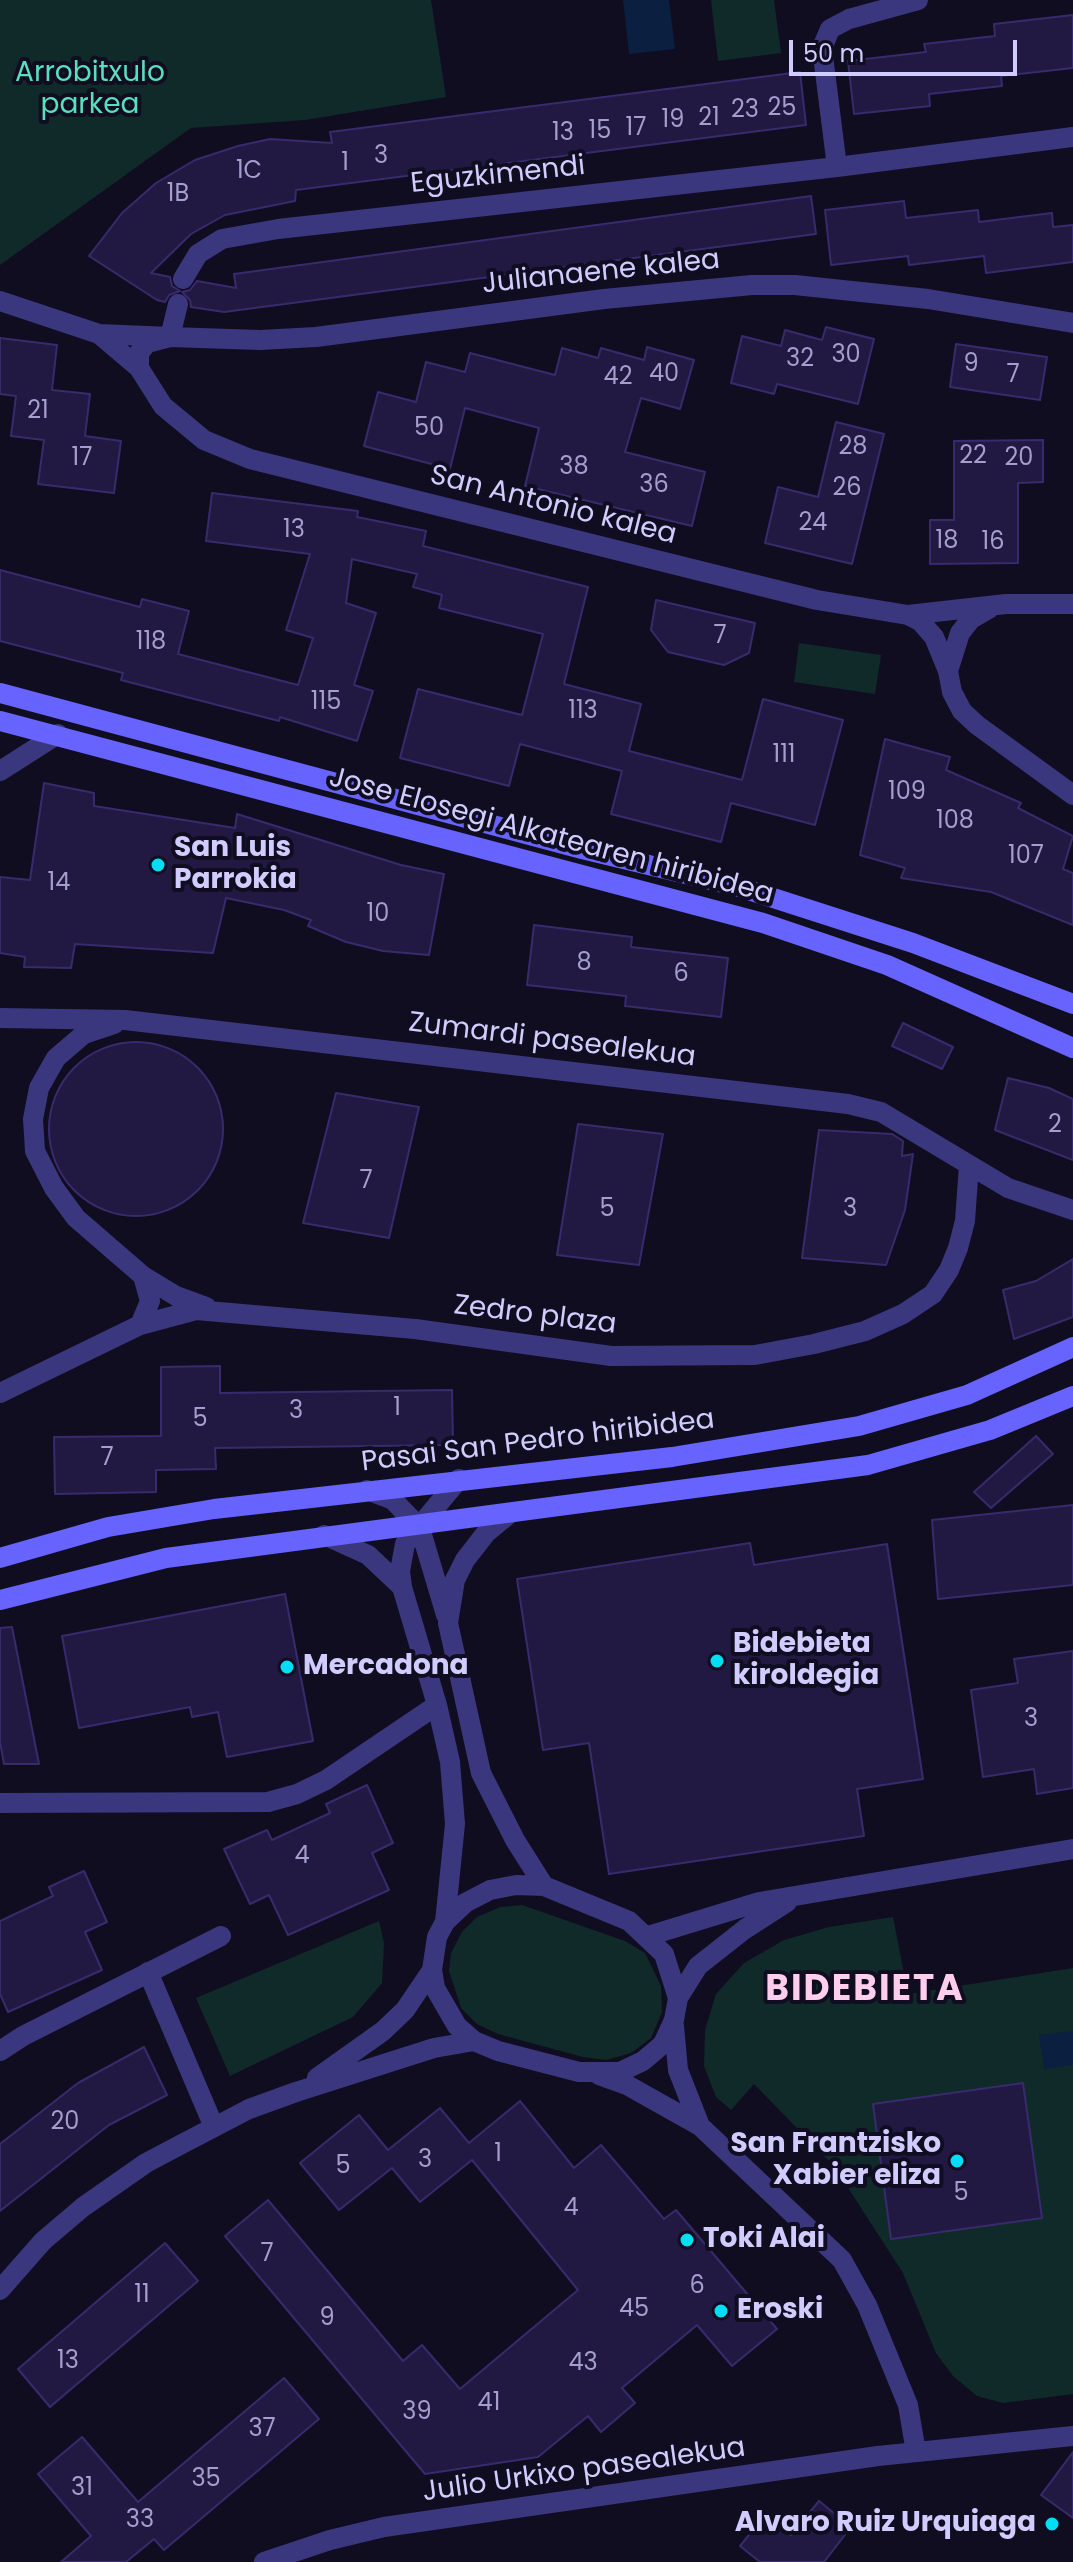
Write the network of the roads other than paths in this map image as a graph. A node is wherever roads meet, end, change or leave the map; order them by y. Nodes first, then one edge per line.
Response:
1 (918, 0) edge
2 (1073, 137) edge
3 (837, 167) junction
4 (183, 279) dead end
5 (0, 301) edge
6 (178, 304) dead end
7 (1073, 323) edge
8 (99, 334) junction
9 (170, 337) junction
10 (139, 360) junction
11 (1073, 604) edge
12 (990, 608) junction
13 (908, 615) junction
14 (948, 671) junction
15 (0, 693) edge
16 (0, 721) edge
17 (58, 734) junction
18 (0, 771) edge
19 (1073, 795) edge
20 (1073, 1004) edge
21 (0, 1018) edge
22 (125, 1020) junction
23 (1073, 1048) edge
24 (969, 1165) junction
25 (1073, 1210) edge
26 (143, 1276) junction
27 (216, 1309) junction
28 (140, 1325) junction
29 (1073, 1347) edge
30 (0, 1393) edge
31 (1073, 1396) edge
32 (459, 1479) junction
33 (367, 1490) junction
34 (509, 1514) junction
35 (418, 1524) junction
36 (324, 1535) junction
37 (0, 1558) edge
38 (402, 1587) junction
39 (0, 1600) edge
40 (448, 1623) junction
41 (437, 1705) junction
42 (0, 1803) edge
43 (1073, 1849) edge
44 (544, 1886) junction
45 (793, 1898) junction
46 (445, 1922) junction
47 (221, 1936) dead end
48 (648, 1936) junction
49 (432, 1970) junction
50 (148, 1972) junction
51 (678, 1998) junction
52 (674, 2020) junction
53 (474, 2041) junction
54 (0, 2051) edge
55 (596, 2075) junction
56 (296, 2092) junction
57 (700, 2126) junction
58 (214, 2127) junction
59 (0, 2290) edge
60 (1073, 2436) edge
61 (916, 2452) junction
62 (264, 2562) edge

1 - 3 street
2 - 3 street, Eguzkimendi
3 - 4 street, Eguzkimendi
5 - 8 street, San Antonio kalea
6 - 9 street
7 - 9 street, Julianaene kalea
8 - 9 street, San Antonio kalea
8 - 10 street, San Antonio kalea
9 - 10 street, Julianaene kalea
10 - 13 street, San Antonio kalea
11 - 12 street, San Antonio kalea
12 - 13 street, San Antonio kalea
12 - 14 street
13 - 14 street
14 - 19 street
15 - 20 main road, Jose Elosegi Alkatearen hiribidea
16 - 17 main road, Jose Elosegi Alkatearen hiribidea
17 - 18 street
17 - 23 main road, Jose Elosegi Alkatearen hiribidea
21 - 22 street, Zumardi pasealekua
22 - 24 street, Zumardi pasealekua
22 - 26 street
24 - 25 street, Zumardi pasealekua
24 - 27 street, Zedro plaza
26 - 27 street
26 - 28 street
27 - 28 street, Zedro plaza
28 - 30 street, Zedro plaza
29 - 32 main road, Pasai San Pedro hiribidea
31 - 34 main road
32 - 33 main road, Pasai San Pedro hiribidea
32 - 35 street
33 - 35 street
33 - 37 main road, Pasai San Pedro hiribidea
34 - 35 main road
34 - 40 street
35 - 36 main road
35 - 38 street
35 - 40 street
36 - 38 street
36 - 39 main road
38 - 41 street
40 - 44 street
41 - 42 street
41 - 46 street
43 - 45 street
44 - 46 street
44 - 48 street
45 - 48 street
45 - 51 street
46 - 49 street
47 - 50 street
48 - 51 street
49 - 53 street
49 - 56 street
50 - 54 street
50 - 58 street
51 - 52 street
52 - 55 street
52 - 57 street
53 - 55 street
53 - 56 street
55 - 57 street
56 - 58 street
57 - 61 street
58 - 59 street
60 - 61 street, Julio Urkixo pasealekua
61 - 62 street, Julio Urkixo pasealekua

